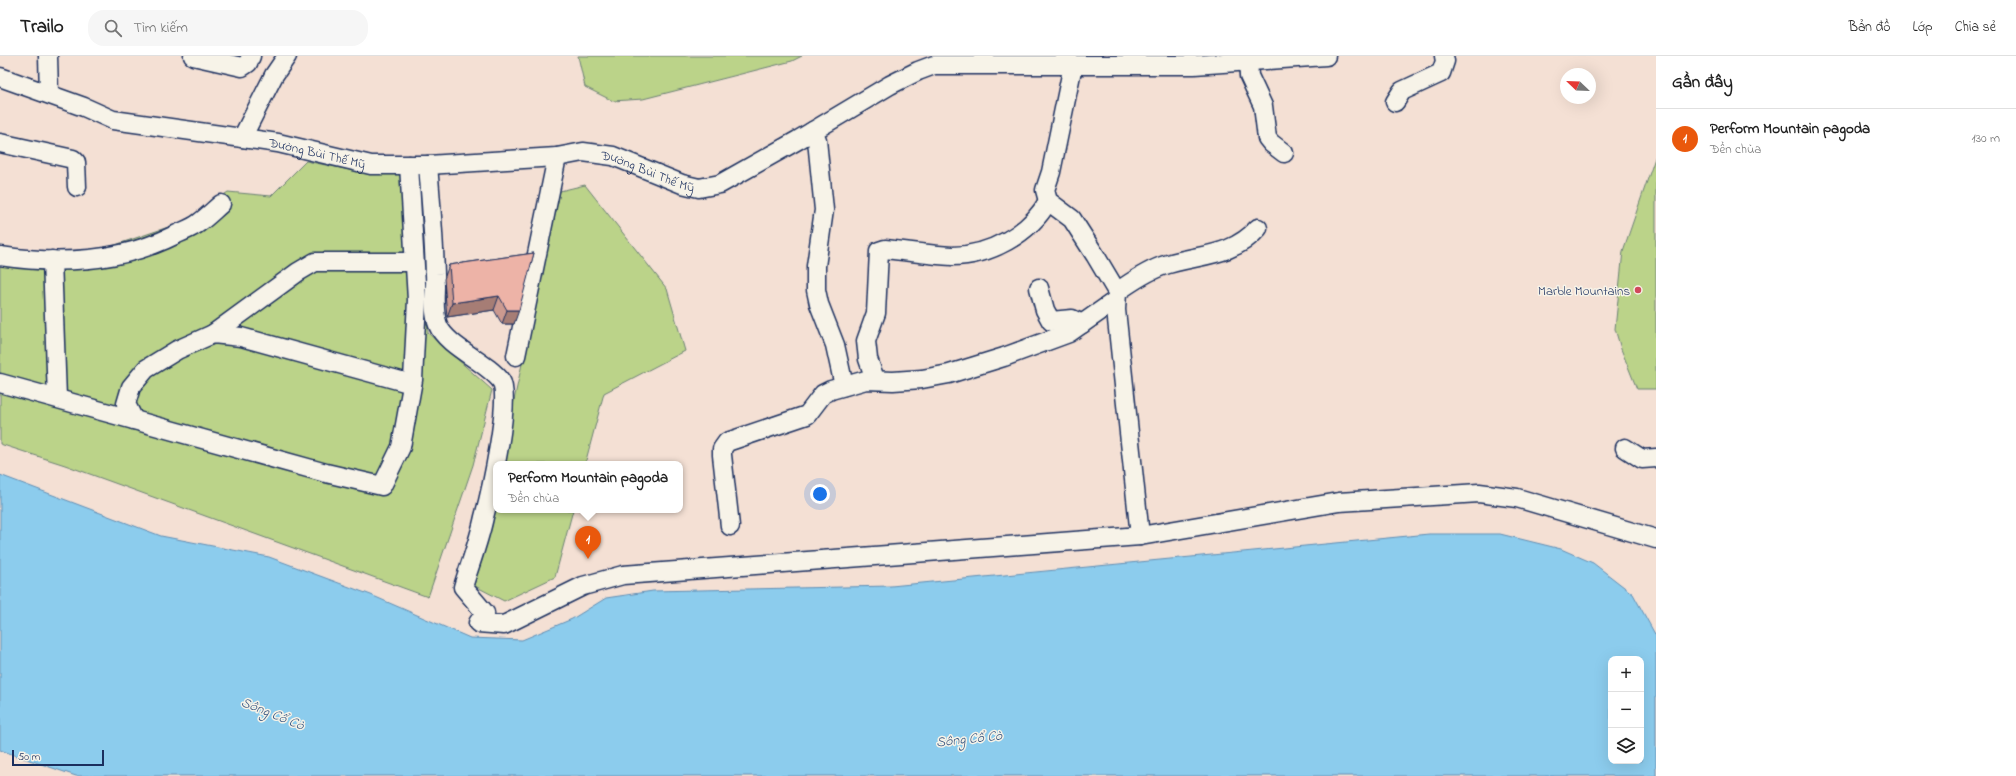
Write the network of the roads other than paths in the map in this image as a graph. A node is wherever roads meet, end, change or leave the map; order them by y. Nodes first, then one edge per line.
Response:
1 (48, 56) edge
2 (193, 56) edge
3 (251, 56) edge
4 (287, 56) edge
5 (1326, 56) edge
6 (1444, 56) edge
7 (1304, 57) edge
8 (1212, 60) edge
9 (931, 61) edge
10 (1248, 61) junction
11 (1083, 62) edge
12 (0, 77) edge
13 (49, 94) junction
14 (1395, 102) dead end
15 (813, 131) junction
16 (242, 138) junction
17 (0, 143) edge
18 (1284, 153) dead end
19 (557, 157) junction
20 (408, 165) junction
21 (428, 165) junction
22 (77, 186) dead end
23 (1048, 201) junction
24 (220, 204) dead end
25 (1258, 228) dead end
26 (0, 256) edge
27 (52, 260) junction
28 (414, 262) junction
29 (1039, 288) dead end
30 (1117, 296) junction
31 (1082, 324) junction
32 (213, 334) junction
33 (516, 356) dead end
34 (875, 379) junction
35 (0, 383) edge
36 (412, 384) junction
37 (844, 386) junction
38 (57, 398) junction
39 (134, 420) junction
40 (1625, 448) dead end
41 (1656, 458) edge
42 (495, 461) edge
43 (493, 472) edge
44 (730, 526) dead end
45 (1140, 536) junction
46 (1656, 539) edge

1 - 13 street
2 - 3 street
4 - 16 street
5 - 7 street, Đường Bùi Thế Mỹ
6 - 14 street
7 - 10 street, Đường Bùi Thế Mỹ
8 - 10 street, Đường Bùi Thế Mỹ
8 - 11 street, Đường Bùi Thế Mỹ
9 - 11 street, Đường Bùi Thế Mỹ
9 - 15 street, Đường Bùi Thế Mỹ
10 - 18 street
11 - 23 street
12 - 13 street, Đường Bùi Thế Mỹ
13 - 16 street, Đường Bùi Thế Mỹ
15 - 19 street, Đường Bùi Thế Mỹ
15 - 37 street
16 - 20 street, Đường Bùi Thế Mỹ
17 - 22 street
19 - 21 street, Đường Bùi Thế Mỹ
19 - 33 street
20 - 21 street, Đường Bùi Thế Mỹ
20 - 28 street
21 - 42 street
23 - 30 street
23 - 34 street
24 - 27 street
25 - 30 street
26 - 27 street
27 - 38 street
28 - 32 street
28 - 36 street
29 - 31 street
30 - 31 street
30 - 45 street
31 - 34 street
32 - 36 street
32 - 39 street
34 - 37 street
35 - 38 street
36 - 39 street
37 - 44 street
38 - 39 street
40 - 41 street
43 - 45 street
45 - 46 street

